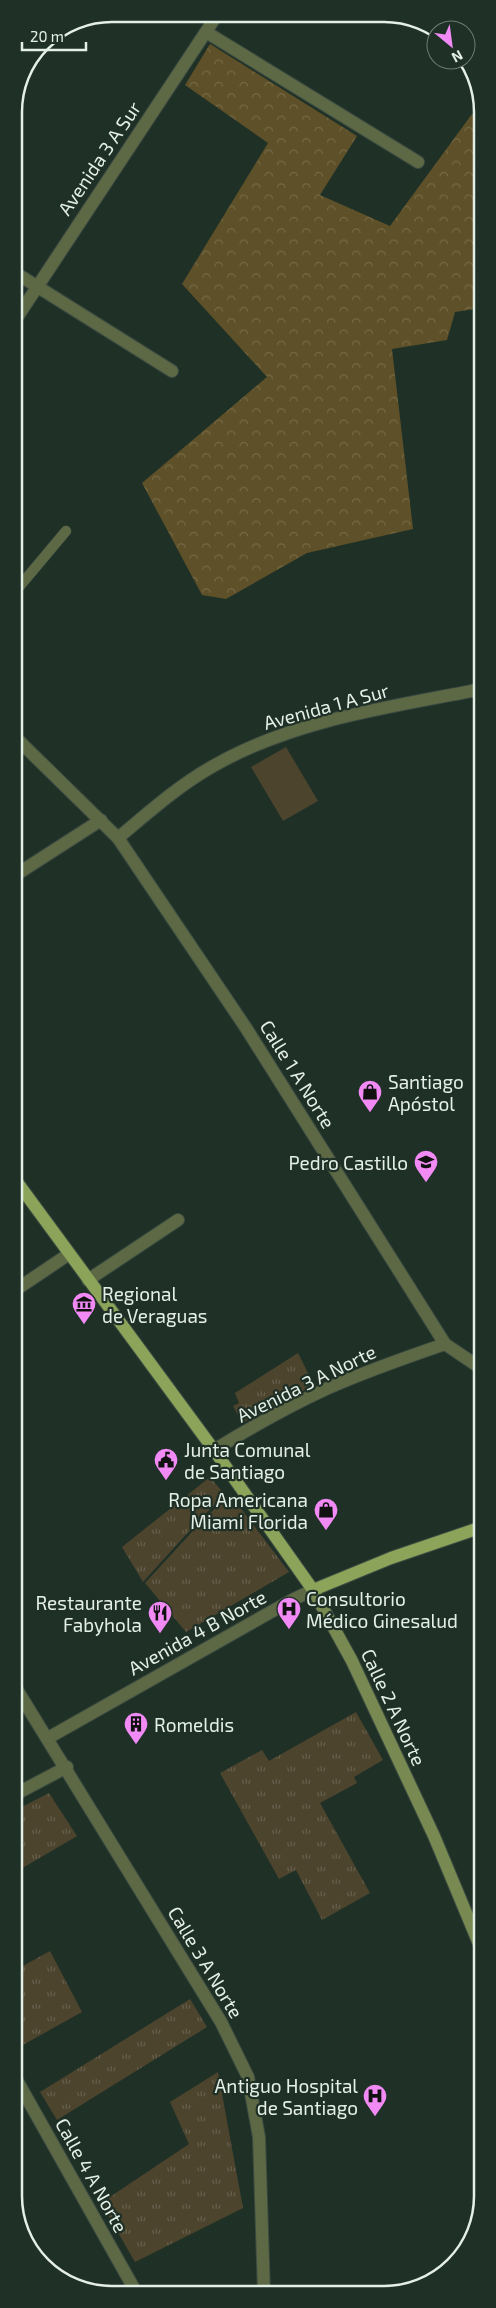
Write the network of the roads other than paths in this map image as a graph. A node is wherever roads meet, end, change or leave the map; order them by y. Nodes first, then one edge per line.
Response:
1 (212, 22) edge
2 (206, 32) junction
3 (418, 162) dead end
4 (23, 277) edge
5 (37, 285) junction
6 (23, 308) edge
7 (172, 371) dead end
8 (66, 531) dead end
9 (23, 583) edge
10 (474, 691) edge
11 (23, 744) edge
12 (101, 820) junction
13 (118, 838) junction
14 (23, 870) edge
15 (22, 1190) edge
16 (178, 1220) dead end
17 (69, 1254) junction
18 (88, 1280) junction
19 (22, 1285) edge
20 (445, 1344) junction
21 (473, 1363) edge
22 (214, 1450) junction
23 (473, 1530) edge
24 (313, 1590) junction
25 (22, 1698) edge
26 (48, 1738) junction
27 (67, 1767) junction
28 (22, 1791) edge
29 (473, 1930) edge
30 (22, 2091) edge
31 (133, 2286) edge
32 (264, 2286) edge

1 - 2 street, Avenida 3 A Sur
2 - 3 street
2 - 5 street, Avenida 3 A Sur
4 - 5 street
5 - 6 street, Avenida 3 A Sur
5 - 7 street
8 - 9 lane
10 - 13 street, Avenida 1 A Sur
11 - 12 street, Calle 1 A Norte
12 - 13 street, Calle 1 A Norte
12 - 14 street
13 - 20 street, Calle 1 A Norte
15 - 17 main road, Calle 2 A Norte
16 - 18 street
17 - 18 main road, Calle 2 A Norte
17 - 19 street
18 - 22 main road, Calle 2 A Norte
20 - 21 street, Calle 1 A Norte
20 - 22 street, Avenida 3 A Norte
22 - 24 main road, Calle 2 A Norte
23 - 24 main road, Avenida 4 B Norte
24 - 26 street, Avenida 4 B Norte
24 - 29 main road, Calle 2 A Norte
25 - 26 street, Calle 3 A Norte
26 - 27 street, Calle 3 A Norte
27 - 28 street
27 - 32 street, Calle 3 A Norte
30 - 31 street, Calle 4 A Norte

